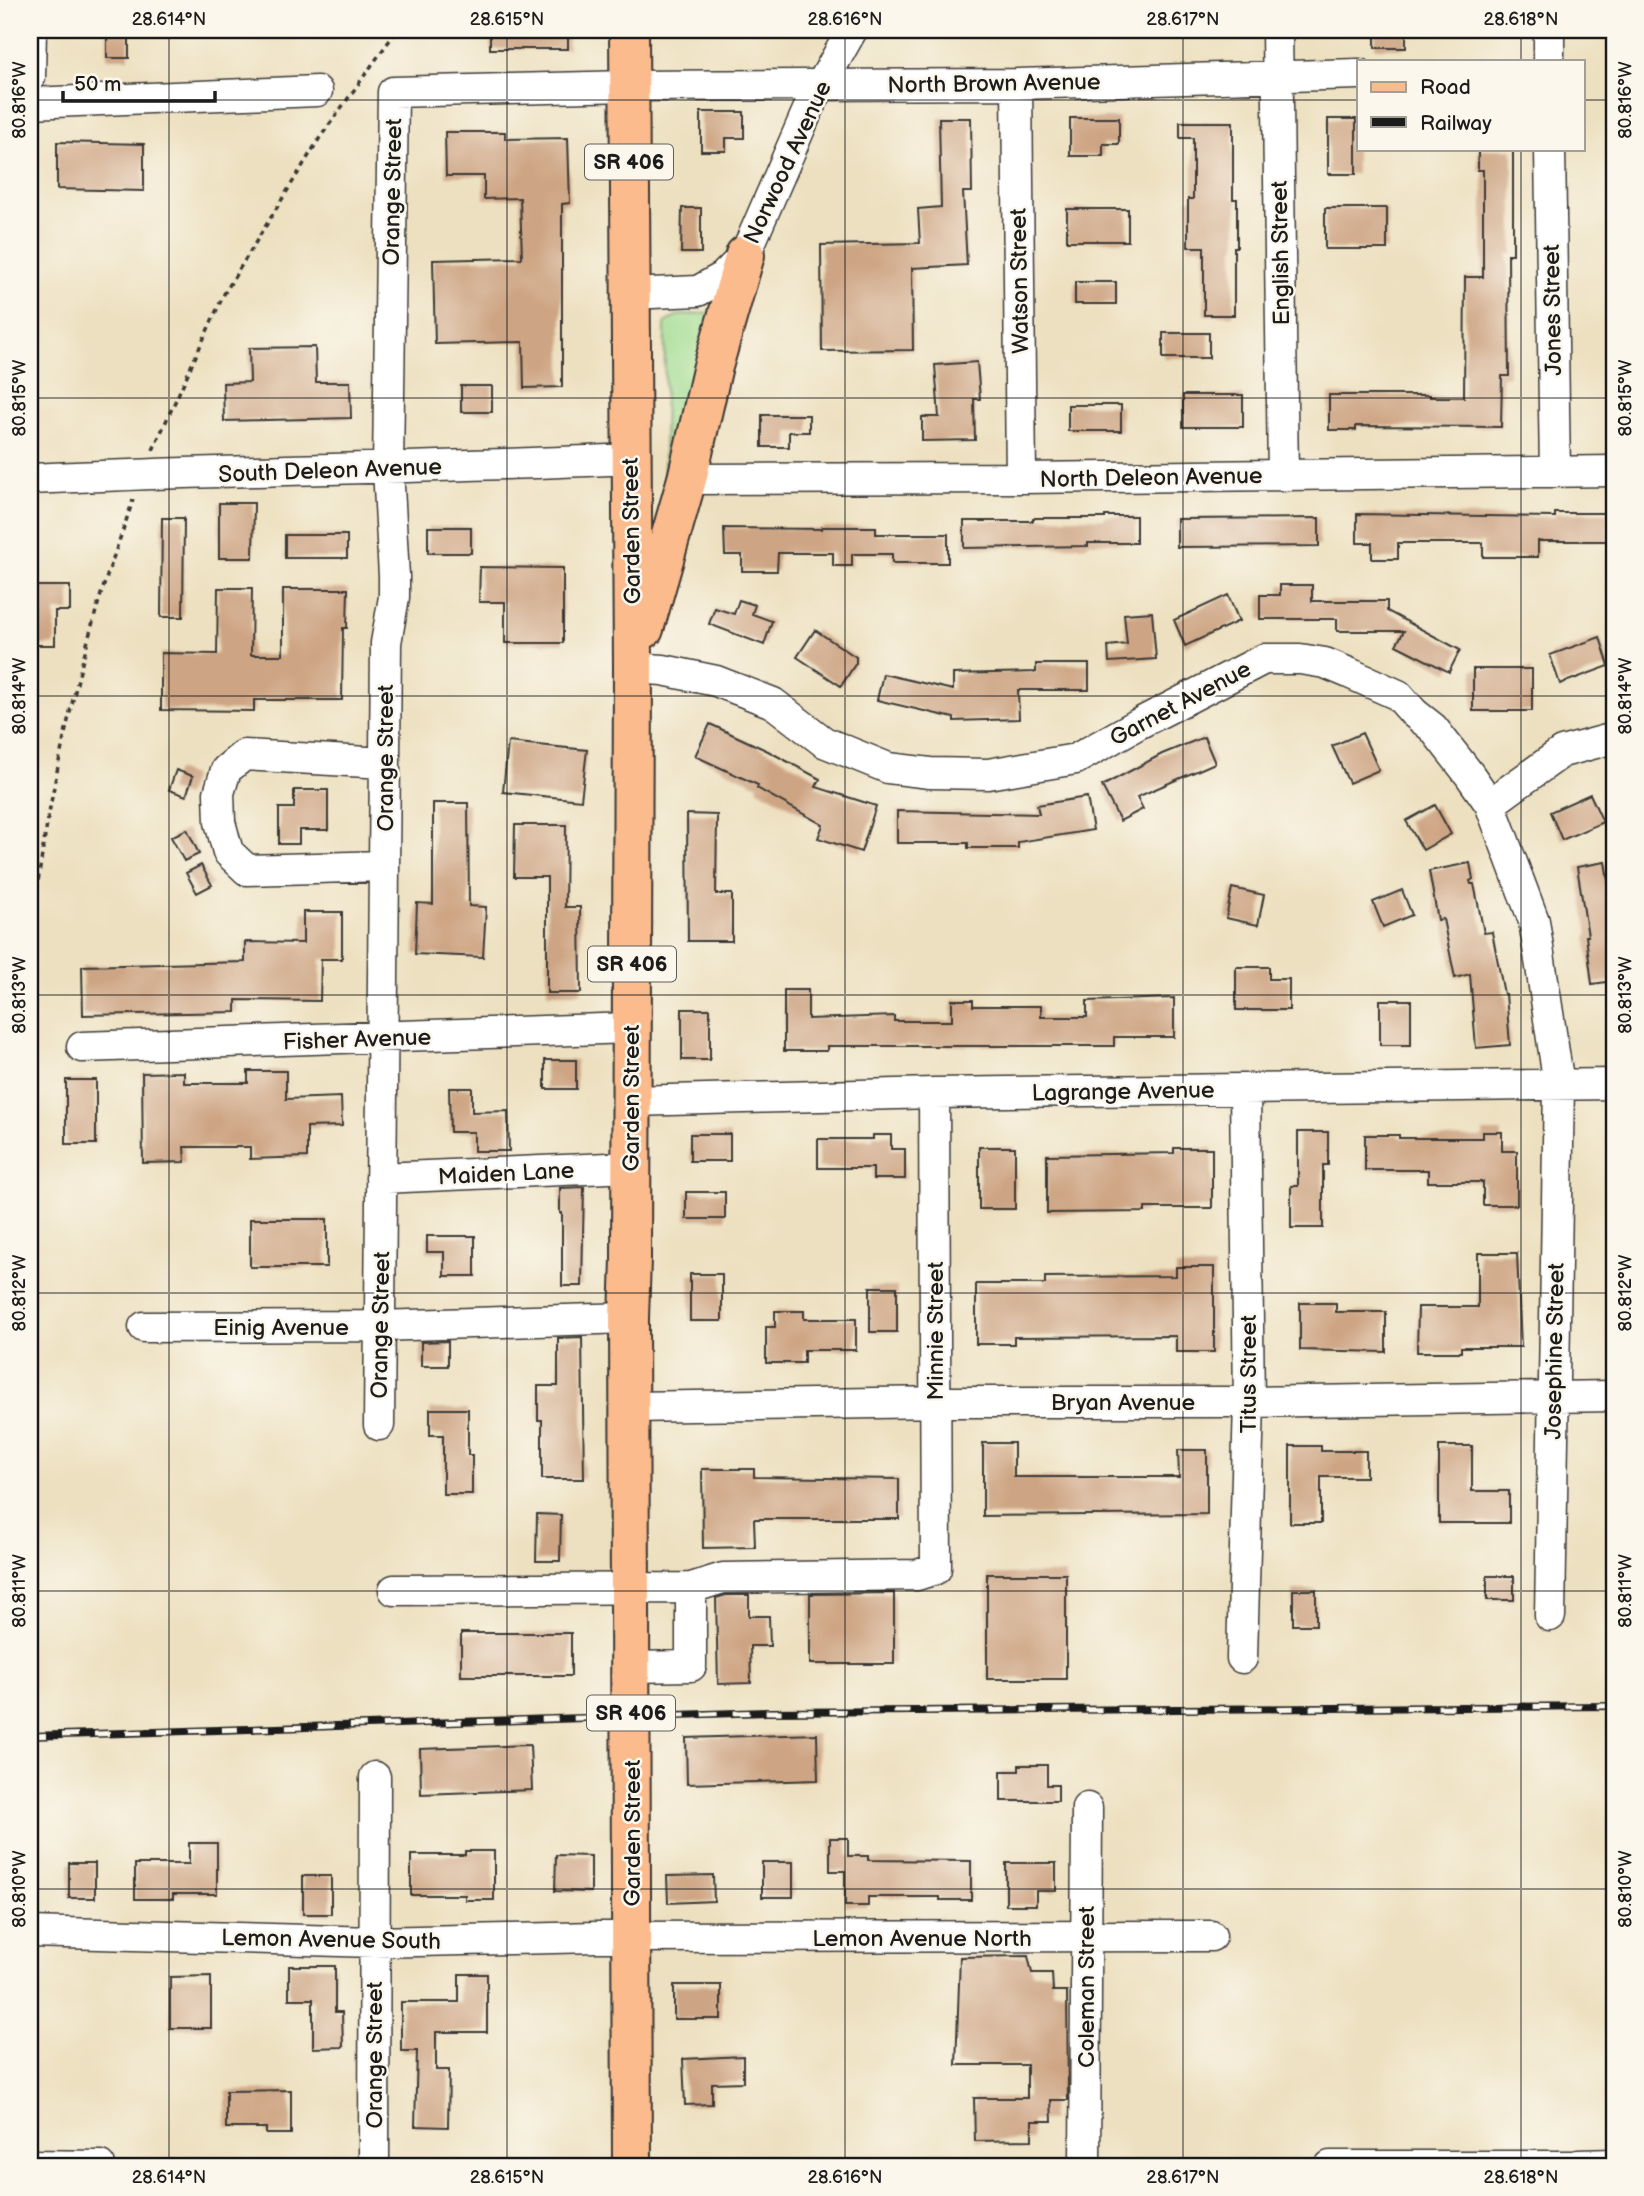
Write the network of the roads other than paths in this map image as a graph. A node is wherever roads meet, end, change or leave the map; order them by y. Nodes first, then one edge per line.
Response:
1 (31, 30) edge
2 (629, 30) edge
3 (852, 30) edge
4 (1277, 30) edge
5 (1549, 30) edge
6 (1549, 60) edge
7 (1357, 74) edge
8 (1278, 75) junction
9 (30, 77) edge
10 (822, 83) junction
11 (1017, 84) junction
12 (629, 86) junction
13 (317, 91) dead end
14 (393, 92) joint
15 (30, 103) edge
16 (1550, 150) edge
17 (745, 255) junction
18 (629, 294) junction
19 (630, 459) junction
20 (388, 469) junction
21 (1614, 471) edge
22 (1555, 472) junction
23 (1283, 476) junction
24 (1021, 478) junction
25 (30, 479) edge
26 (687, 479) junction
27 (633, 668) junction
28 (1614, 738) edge
29 (385, 763) junction
30 (1490, 804) junction
31 (384, 866) junction
32 (632, 1028) junction
33 (383, 1038) junction
34 (82, 1047) dead end
35 (1614, 1084) edge
36 (1559, 1085) junction
37 (1245, 1090) junction
38 (934, 1093) junction
39 (632, 1101) junction
40 (631, 1167) junction
41 (381, 1178) junction
42 (629, 1318) junction
43 (379, 1326) junction
44 (144, 1327) dead end
45 (1614, 1395) edge
46 (1553, 1396) junction
47 (936, 1402) junction
48 (1249, 1402) junction
49 (631, 1407) junction
50 (379, 1425) dead end
51 (631, 1587) junction
52 (691, 1588) junction
53 (394, 1590) dead end
54 (1550, 1616) dead end
55 (1242, 1658) dead end
56 (631, 1667) junction
57 (375, 1777) dead end
58 (1087, 1808) dead end
59 (30, 1932) edge
60 (1211, 1936) dead end
61 (632, 1937) junction
62 (1086, 1938) junction
63 (374, 1942) junction
64 (1614, 2164) edge
65 (30, 2165) edge
66 (1460, 2165) edge
67 (100, 2166) edge
68 (374, 2166) edge
69 (632, 2166) edge
70 (1085, 2166) edge
71 (1330, 2166) edge
72 (1578, 2166) edge

1 - 9 street
2 - 12 main road, Garden Street / SR 406
3 - 10 street, Norwood Avenue
4 - 8 street, English Street
5 - 6 street
7 - 8 street, North Brown Avenue
8 - 11 street, North Brown Avenue
8 - 23 street, English Street
10 - 11 street, North Brown Avenue
10 - 12 street, North Brown Avenue
10 - 17 street, Norwood Avenue
11 - 24 street, Watson Street
12 - 14 street, North Brown Avenue
12 - 18 main road, Garden Street / SR 406
13 - 15 street
14 - 20 street, Orange Street
16 - 22 street, Jones Street
17 - 18 street, Norwood Avenue
17 - 26 main road
18 - 19 main road, Garden Street / SR 406
19 - 20 street, South Deleon Avenue
19 - 27 main road, Garden Street / SR 406
20 - 25 street, South Deleon Avenue
20 - 29 street, Orange Street
21 - 22 street, North Deleon Avenue
22 - 23 street, North Deleon Avenue
23 - 24 street, North Deleon Avenue
24 - 26 street, North Deleon Avenue
26 - 27 main road
27 - 30 street, Garnet Avenue
27 - 32 main road, Garden Street / SR 406
28 - 30 street
29 - 31 street, Orange Street
29 - 31 street
30 - 36 street, Garnet Avenue
31 - 33 street, Orange Street
32 - 33 street, Fisher Avenue
32 - 39 main road, Garden Street / SR 406
33 - 34 street, Fisher Avenue
33 - 41 street, Orange Street
35 - 36 street, Lagrange Avenue
36 - 37 street, Lagrange Avenue
36 - 46 street, Josephine Street
37 - 38 street, Lagrange Avenue
37 - 48 street, Titus Street
38 - 39 street, Lagrange Avenue
38 - 47 street, Minnie Street
39 - 40 main road, Garden Street / SR 406
40 - 41 street, Maiden Lane
40 - 42 main road, Garden Street / SR 406
41 - 43 street, Orange Street
42 - 43 street, Einig Avenue
42 - 49 main road, Garden Street / SR 406
43 - 44 street, Einig Avenue
43 - 50 street, Orange Street
45 - 46 street, Bryan Avenue
46 - 48 street, Bryan Avenue
46 - 54 street, Josephine Street
47 - 48 street, Bryan Avenue
47 - 49 street, Bryan Avenue
47 - 52 street, Minnie Street
48 - 55 street, Titus Street
49 - 51 main road, Garden Street / SR 406
51 - 52 street
51 - 53 street
51 - 56 main road, Garden Street / SR 406
52 - 56 street
56 - 61 main road, Garden Street / SR 406
57 - 63 street, Orange Street
58 - 62 street, Coleman Street
59 - 63 street, Lemon Avenue South
60 - 62 street, Lemon Avenue North
61 - 62 street, Lemon Avenue North
61 - 63 street, Lemon Avenue South
61 - 69 main road, Garden Street / SR 406
62 - 70 street, Coleman Street
63 - 68 street, Orange Street
64 - 72 street
65 - 67 street
66 - 71 street
66 - 72 street

